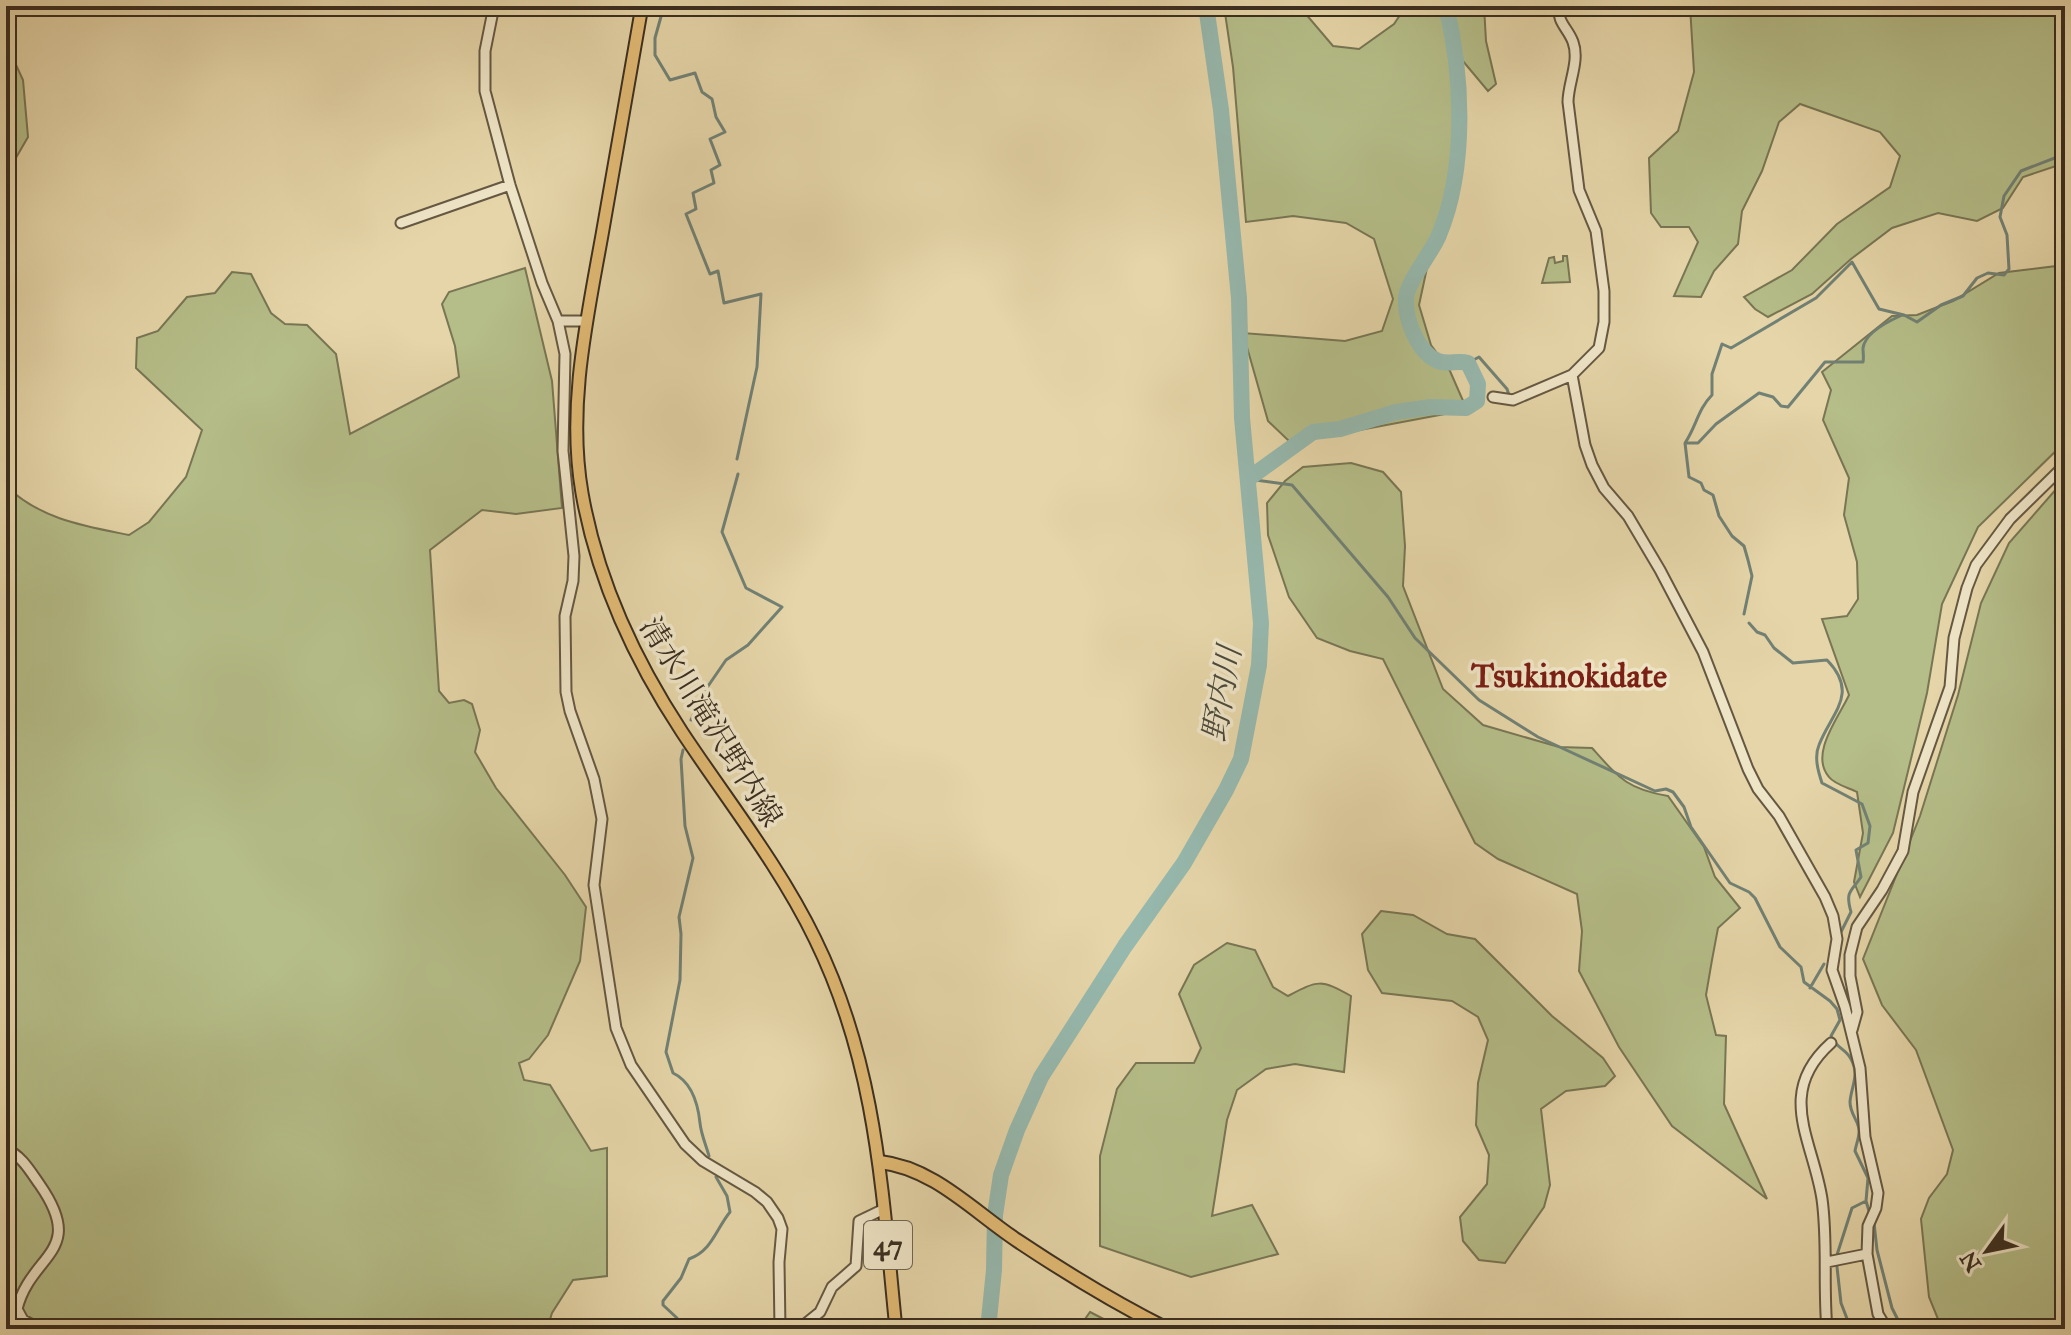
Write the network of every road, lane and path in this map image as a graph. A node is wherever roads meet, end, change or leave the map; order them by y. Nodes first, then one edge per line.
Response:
1 (494, 6) edge
2 (642, 6) edge
3 (1559, 6) edge
4 (510, 185) junction
5 (401, 223) dead end
6 (558, 321) junction
7 (586, 321) junction
8 (1572, 375) junction
9 (1493, 397) dead end
10 (2065, 465) edge
11 (1851, 1033) junction
12 (1831, 1043) dead end
13 (6, 1149) edge
14 (880, 1162) junction
15 (884, 1209) junction
16 (1867, 1254) junction
17 (1834, 1261) junction
18 (41, 1329) edge
19 (780, 1329) edge
20 (799, 1329) edge
21 (896, 1329) edge
22 (1167, 1329) edge
23 (1827, 1329) edge
24 (1887, 1329) edge

1 - 4 street
2 - 7 main road, 清水川滝沢野内線
3 - 8 street
4 - 5 street
4 - 6 street
6 - 7 street
6 - 19 street
7 - 14 main road, 清水川滝沢野内線
8 - 9 street
8 - 11 street
10 - 11 street
11 - 16 street
12 - 17 street
13 - 18 street
14 - 15 main road, 47
14 - 22 highway
15 - 20 street
15 - 21 main road, 47
16 - 17 street
16 - 24 street
17 - 23 street

